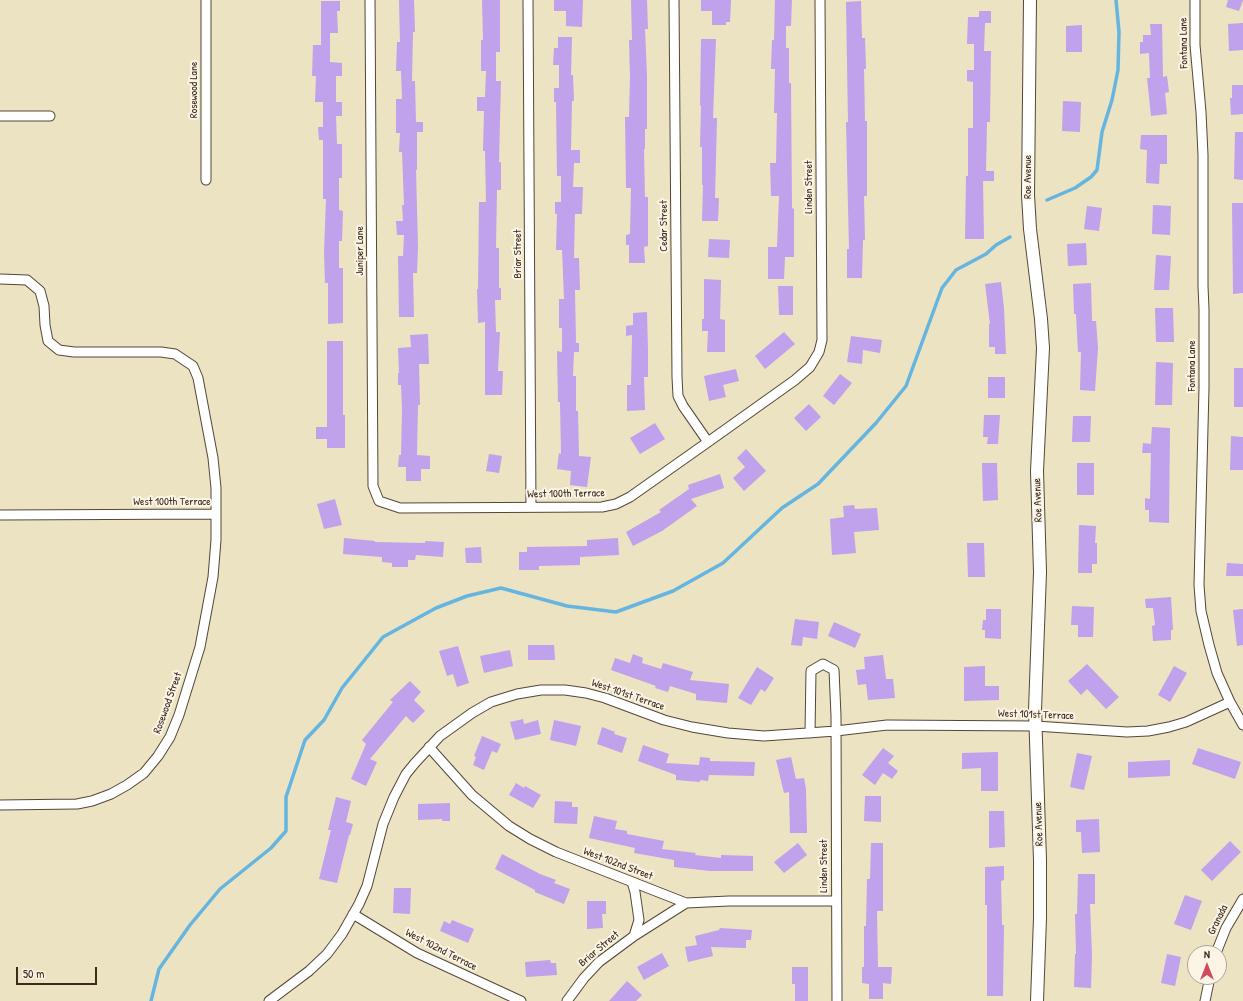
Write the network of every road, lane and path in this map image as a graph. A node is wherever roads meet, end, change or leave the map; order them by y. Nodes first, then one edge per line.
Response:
1 (206, 0) edge
2 (370, 0) edge
3 (528, 0) edge
4 (674, 0) edge
5 (820, 0) edge
6 (1030, 0) edge
7 (1195, 0) edge
8 (0, 116) edge
9 (50, 116) dead end
10 (206, 180) dead end
11 (0, 279) edge
12 (807, 370) joint
13 (708, 442) junction
14 (379, 501) joint
15 (531, 507) junction
16 (216, 514) junction
17 (0, 515) edge
18 (1230, 702) junction
19 (1243, 725) edge
20 (1035, 726) junction
21 (836, 731) junction
22 (810, 733) junction
23 (429, 747) junction
24 (3, 805) edge
25 (632, 882) junction
26 (1243, 899) edge
27 (836, 901) junction
28 (686, 903) junction
29 (353, 914) junction
30 (634, 936) junction
31 (1219, 945) edge
32 (1208, 985) edge
33 (269, 1001) edge
34 (521, 1001) edge
35 (567, 1001) edge
36 (836, 1001) edge
37 (1037, 1001) edge
38 (1205, 1001) edge

1 - 10 street, Rosewood Lane
2 - 14 street, Juniper Lane
3 - 15 street, Briar Street
4 - 13 street, Cedar Street
5 - 12 street, Linden Street
6 - 20 main road, Roe Avenue
7 - 18 street, Fontana Lane
8 - 9 street
11 - 16 street, West 100th Terrace
12 - 13 street, West 100th Terrace
13 - 15 street, West 100th Terrace
14 - 15 street, West 100th Terrace
16 - 17 street, West 100th Terrace
16 - 24 street, Rosewood Street
18 - 19 street, Fontana Lane
18 - 20 street, West 101st Terrace
20 - 21 street, West 101st Terrace
20 - 37 main road, Roe Avenue
21 - 22 street, West 101st Terrace
21 - 22 street
21 - 27 street, Linden Street
22 - 23 street, West 101st Terrace
23 - 25 street, West 102nd Street
23 - 29 street
25 - 28 street, West 102nd Street
25 - 30 street, Briar Street
26 - 31 street, Granada
27 - 28 street, West 102nd Street
27 - 36 street, Linden Street
28 - 30 street, Briar Street
29 - 33 street
29 - 34 street, West 102nd Terrace
30 - 35 street, Briar Street
32 - 38 street

